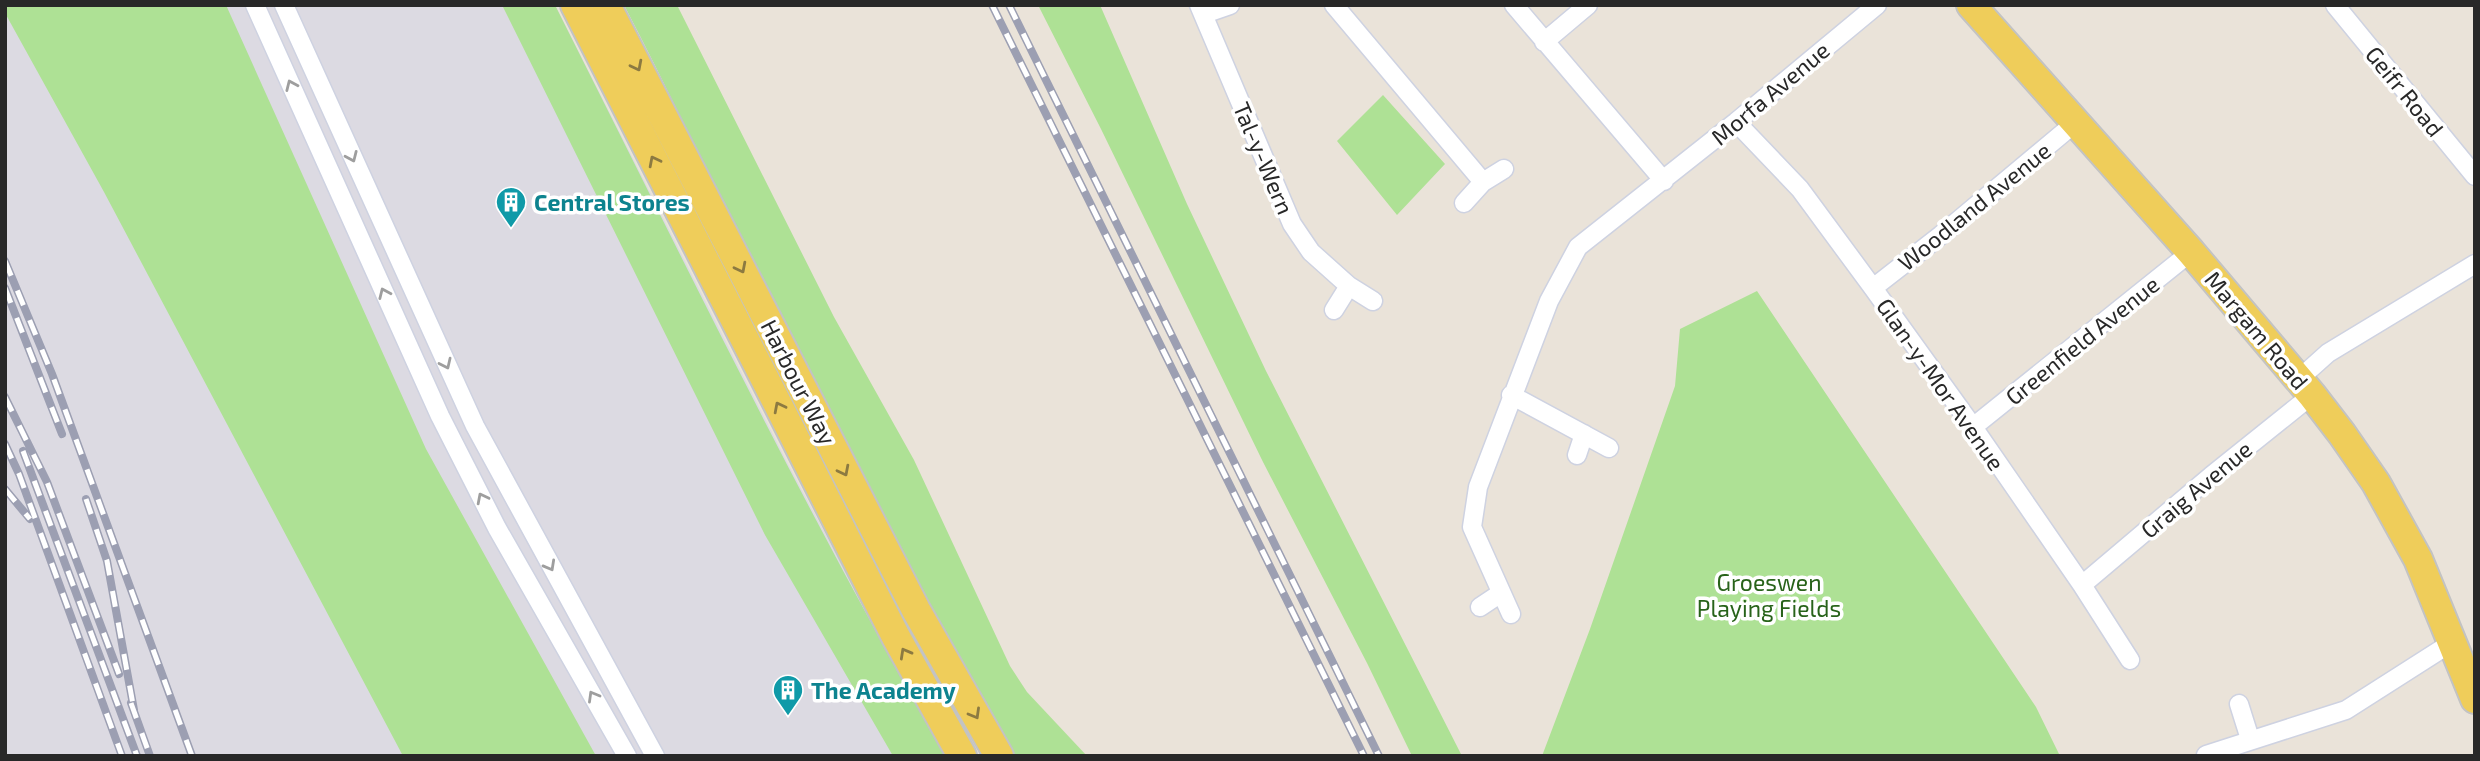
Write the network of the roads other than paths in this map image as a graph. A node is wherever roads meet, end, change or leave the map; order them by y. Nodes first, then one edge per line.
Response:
1 (255, 5) edge
2 (284, 5) edge
3 (575, 5) edge
4 (606, 5) edge
5 (1230, 5) edge
6 (1334, 5) edge
7 (1514, 5) edge
8 (1588, 5) edge
9 (1877, 5) edge
10 (1971, 5) edge
11 (2334, 5) edge
12 (1202, 10) edge
13 (1544, 42) junction
14 (1737, 122) junction
15 (2075, 124) junction
16 (1504, 169) dead end
17 (2475, 176) edge
18 (1664, 181) junction
19 (1483, 182) junction
20 (1464, 203) dead end
21 (2191, 252) junction
22 (2475, 264) edge
23 (1349, 286) junction
24 (1873, 288) junction
25 (1373, 301) dead end
26 (1334, 310) dead end
27 (2306, 387) junction
28 (1511, 395) junction
29 (1973, 427) junction
30 (1584, 434) junction
31 (1608, 448) dead end
32 (1577, 455) dead end
33 (2082, 585) junction
34 (1501, 593) junction
35 (1479, 607) dead end
36 (1511, 614) dead end
37 (2451, 643) junction
38 (2130, 660) dead end
39 (2475, 699) edge
40 (2239, 704) dead end
41 (2250, 739) junction
42 (2206, 755) edge
43 (627, 756) edge
44 (655, 756) edge
45 (962, 756) edge
46 (999, 756) edge

43 -> 1 street
2 -> 44 street
45 -> 3 main road, Harbour Way
4 -> 46 main road, Harbour Way
5 - 12 street, Tal-y-Wern
6 - 19 street
7 - 13 street
8 - 13 street
9 - 14 street, Morfa Avenue
10 - 15 main road, Margam Road
11 - 17 street, Geifr Road
12 - 23 street, Tal-y-Wern
13 - 18 street
14 - 18 street, Morfa Avenue
14 - 24 street, Glan-y-Mor Avenue
15 - 21 main road, Margam Road
15 - 24 street, Woodland Avenue
16 - 19 street
18 - 28 street, Morfa Avenue
19 - 20 street
21 - 27 main road, Margam Road
21 - 29 street, Greenfield Avenue
22 - 27 street, Graig Avenue
23 - 25 street, Tal-y-Wern
23 - 26 street
24 - 29 street, Glan-y-Mor Avenue
27 - 33 street, Graig Avenue
27 - 37 main road, Margam Road
28 - 30 street
28 - 34 street, Morfa Avenue
29 - 33 street, Glan-y-Mor Avenue
30 - 31 street
30 - 32 street
33 - 38 street, Glan-y-Mor Avenue
34 - 35 street
34 - 36 street, Morfa Avenue
37 - 39 main road, Margam Road
37 - 41 street
40 - 41 street
41 - 42 street

